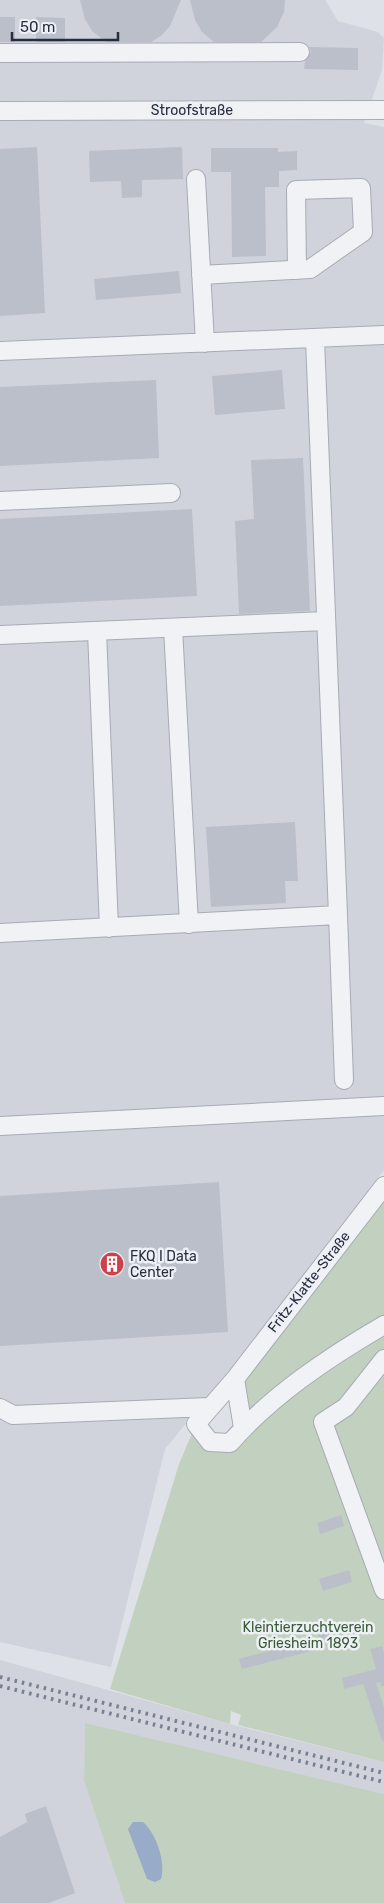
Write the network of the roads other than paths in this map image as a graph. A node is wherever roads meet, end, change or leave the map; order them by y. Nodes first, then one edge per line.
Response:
1 (300, 52) dead end
2 (0, 53) edge
3 (384, 110) edge
4 (0, 112) edge
5 (196, 179) dead end
6 (297, 270) junction
7 (201, 275) junction
8 (384, 335) edge
9 (315, 339) junction
10 (205, 343) junction
11 (0, 351) edge
12 (171, 493) dead end
13 (0, 501) edge
14 (326, 621) junction
15 (174, 628) junction
16 (97, 631) junction
17 (0, 635) edge
18 (338, 915) junction
19 (189, 924) junction
20 (109, 928) junction
21 (0, 933) edge
22 (344, 1080) dead end
23 (384, 1106) edge
24 (0, 1126) edge
25 (384, 1186) edge
26 (384, 1326) edge
27 (384, 1359) edge
28 (235, 1379) junction
29 (209, 1406) junction
30 (0, 1408) edge
31 (243, 1428) junction
32 (384, 1590) edge

1 - 2 street
3 - 4 street, Stroofstraße
5 - 7 street
6 - 6 street
6 - 7 street
7 - 10 street
8 - 9 street
9 - 10 street
9 - 14 street
10 - 11 street
12 - 13 street
14 - 15 street
14 - 18 street
15 - 16 street
15 - 19 street
16 - 17 street
16 - 20 street
18 - 19 street
18 - 22 street
19 - 20 street
20 - 21 street
23 - 24 street
25 - 28 street, Fritz-Klatte-Straße
26 - 31 street, Fritz-Klatte-Straße
27 - 32 street
28 - 29 street, Fritz-Klatte-Straße
28 - 31 street
29 - 30 street
29 - 31 street, Fritz-Klatte-Straße

